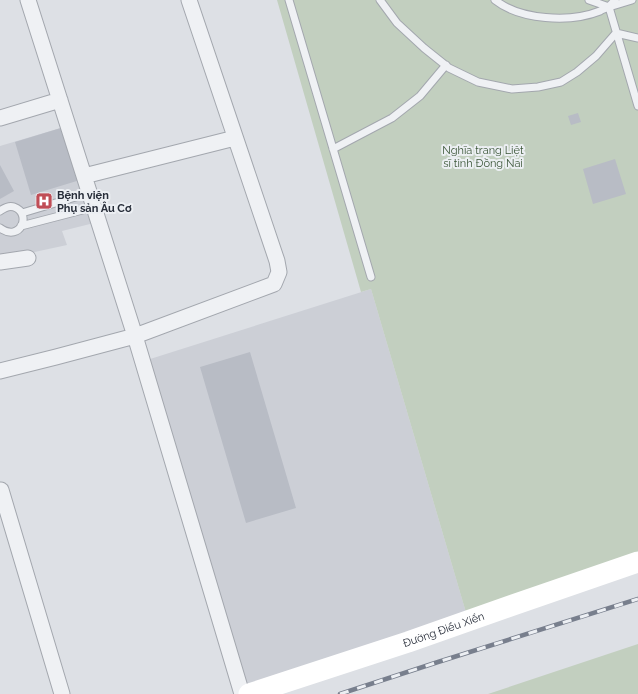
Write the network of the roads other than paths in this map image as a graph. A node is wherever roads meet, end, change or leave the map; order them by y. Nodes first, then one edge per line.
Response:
1 (28, 0) edge
2 (189, 0) edge
3 (289, 0) edge
4 (380, 0) edge
5 (495, 0) edge
6 (589, 0) edge
7 (615, 0) edge
8 (632, 0) edge
9 (608, 7) junction
10 (616, 33) junction
11 (638, 38) edge
12 (446, 65) junction
13 (60, 100) junction
14 (638, 106) edge
15 (0, 118) edge
16 (235, 138) junction
17 (333, 150) junction
18 (84, 176) junction
19 (91, 200) junction
20 (0, 211) edge
21 (22, 213) junction
22 (22, 226) junction
23 (0, 228) edge
24 (28, 258) dead end
25 (0, 262) edge
26 (371, 277) dead end
27 (135, 336) junction
28 (0, 371) edge
29 (1, 490) edge
30 (638, 562) edge
31 (62, 694) edge
32 (242, 694) edge
33 (249, 694) edge

1 - 13 street
2 - 16 street
3 - 17 lane
4 - 12 lane
5 - 9 lane
6 - 9 lane
7 - 9 lane
8 - 9 lane
9 - 10 lane
10 - 11 lane
10 - 12 lane
10 - 14 lane
12 - 17 lane
13 - 15 street
13 - 18 street
16 - 18 street
16 - 27 street
17 - 26 lane
18 - 19 street
19 - 21 lane
19 - 22 lane
19 - 27 street
20 - 21 lane
21 - 22 lane
22 - 23 lane
24 - 25 street
27 - 28 street
27 - 32 street
29 - 31 street
30 - 33 street, Đường Điểu Xiển

